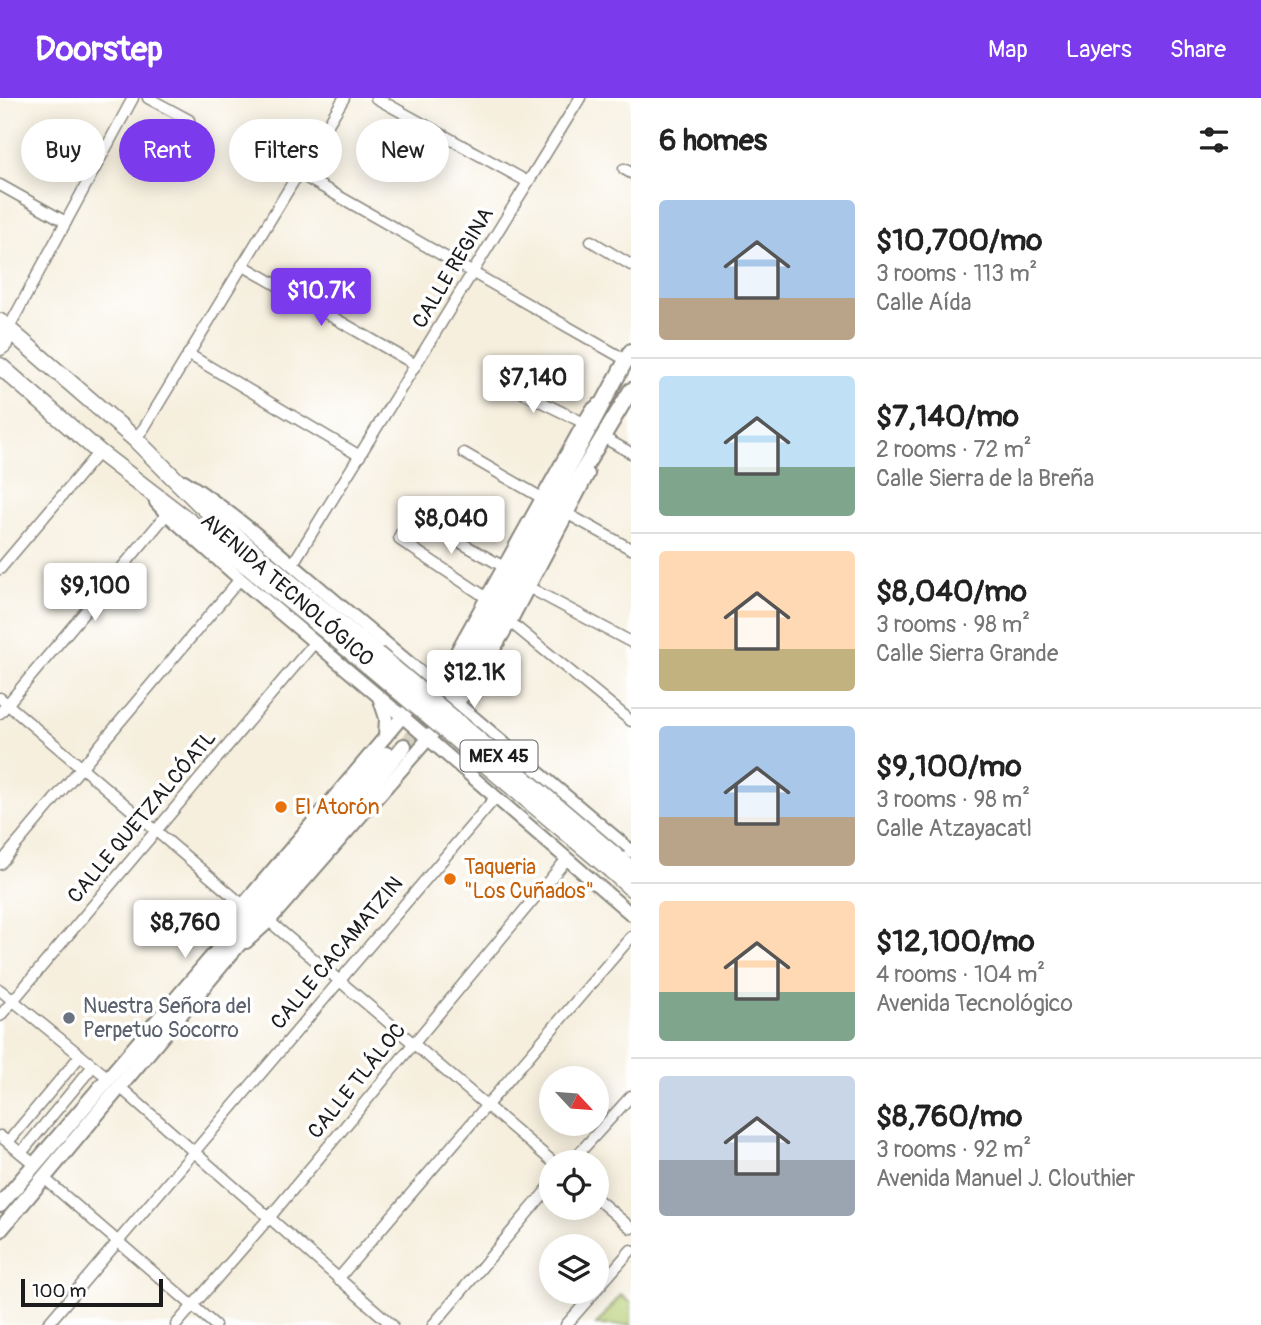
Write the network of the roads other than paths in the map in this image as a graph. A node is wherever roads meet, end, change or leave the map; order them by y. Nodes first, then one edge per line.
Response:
1 (133, 98) edge
2 (148, 98) edge
3 (344, 98) edge
4 (376, 98) edge
5 (580, 98) edge
6 (186, 119) edge
7 (331, 119) edge
8 (293, 182) edge
9 (314, 182) edge
10 (527, 182) junction
11 (0, 185) edge
12 (66, 222) junction
13 (591, 241) dead end
14 (242, 265) junction
15 (631, 265) edge
16 (472, 273) junction
17 (4, 325) edge
18 (0, 347) edge
19 (188, 354) junction
20 (629, 355) edge
21 (416, 365) junction
22 (0, 366) edge
23 (495, 379) dead end
24 (631, 390) edge
25 (604, 401) junction
26 (620, 408) junction
27 (584, 423) junction
28 (135, 439) junction
29 (608, 440) junction
30 (99, 452) junction
31 (464, 453) dead end
32 (631, 453) edge
33 (360, 456) junction
34 (166, 470) junction
35 (142, 486) junction
36 (542, 498) junction
37 (566, 513) junction
38 (167, 514) junction
39 (631, 548) edge
40 (292, 565) junction
41 (503, 568) junction
42 (0, 569) edge
43 (252, 569) junction
44 (528, 587) junction
45 (488, 598) junction
46 (510, 622) junction
47 (314, 642) junction
48 (631, 642) edge
49 (432, 681) junction
50 (379, 697) junction
51 (4, 701) edge
52 (459, 702) junction
53 (0, 713) edge
54 (403, 717) junction
55 (631, 721) edge
56 (428, 739) junction
57 (396, 741) junction
58 (82, 766) junction
59 (495, 798) junction
60 (156, 830) junction
61 (566, 860) junction
62 (623, 862) edge
63 (0, 864) edge
64 (631, 888) edge
65 (243, 905) junction
66 (631, 914) edge
67 (269, 921) junction
68 (631, 936) edge
69 (231, 944) junction
70 (338, 981) junction
71 (0, 990) edge
72 (13, 1001) junction
73 (0, 1016) edge
74 (412, 1043) junction
75 (80, 1056) junction
76 (93, 1066) junction
77 (107, 1077) junction
78 (121, 1088) junction
79 (631, 1096) edge
80 (486, 1105) junction
81 (4, 1139) edge
82 (539, 1150) edge
83 (582, 1150) edge
84 (194, 1152) junction
85 (21, 1153) junction
86 (34, 1164) junction
87 (44, 1178) junction
88 (539, 1199) edge
89 (0, 1205) edge
90 (609, 1209) edge
91 (269, 1218) junction
92 (631, 1228) edge
93 (0, 1230) edge
94 (119, 1241) junction
95 (631, 1250) edge
96 (609, 1275) edge
97 (338, 1279) junction
98 (584, 1304) edge
99 (192, 1306) junction
100 (47, 1325) edge
101 (176, 1325) edge
102 (215, 1325) edge
103 (391, 1325) edge
104 (433, 1325) edge
105 (566, 1325) edge

1 - 12 street
2 - 6 street
3 - 7 street
4 - 10 street
5 - 10 street, CALLE REGINA
8 - 14 street
9 - 16 street
10 - 16 street, CALLE REGINA
11 - 12 street
12 - 17 street
13 - 15 street
14 - 19 street
14 - 21 street
16 - 20 street
16 - 21 street, CALLE REGINA
17 - 18 main road
17 - 28 main road, AVENIDA TECNOLÓGICO / MEX 45
19 - 28 street
19 - 33 street
20 - 25 main road
21 - 33 street, CALLE REGINA
22 - 30 main road, AVENIDA TECNOLÓGICO / MEX 45
23 - 27 street
24 - 26 main road
25 - 26 main road
25 - 27 street
26 - 29 street
27 - 36 street
28 - 34 main road, AVENIDA TECNOLÓGICO / MEX 45
29 - 32 street
29 - 37 street
30 - 35 main road, AVENIDA TECNOLÓGICO / MEX 45
30 - 42 street
31 - 36 street
33 - 40 street, CALLE REGINA
34 - 40 street, AVENIDA TECNOLÓGICO
34 - 43 main road, AVENIDA TECNOLÓGICO / MEX 45
35 - 38 street, AVENIDA TECNOLÓGICO
35 - 43 main road, AVENIDA TECNOLÓGICO / MEX 45
36 - 41 street
37 - 39 street
37 - 44 street
38 - 43 street, AVENIDA TECNOLÓGICO
38 - 51 street
40 - 49 street, AVENIDA TECNOLÓGICO
41 - 45 street
41 - 45 street
43 - 47 street, AVENIDA TECNOLÓGICO
43 - 58 street
43 - 62 main road, AVENIDA TECNOLÓGICO / MEX 45, bridge
44 - 46 street
44 - 48 street
45 - 49 street
46 - 52 street
46 - 55 street
47 - 50 street, AVENIDA TECNOLÓGICO
47 - 60 street, CALLE QUETZALCÓATL
49 - 52 street, AVENIDA TECNOLÓGICO
49 - 54 street
50 - 54 street, AVENIDA TECNOLÓGICO
50 - 57 street
51 - 53 street
51 - 58 street
52 - 56 street
52 - 62 street, AVENIDA TECNOLÓGICO
54 - 56 street, AVENIDA TECNOLÓGICO
54 - 57 street
56 - 59 street, AVENIDA TECNOLÓGICO
56 - 67 street
57 - 65 street
57 - 69 main road
58 - 60 street
58 - 63 street
59 - 61 street, AVENIDA TECNOLÓGICO
59 - 70 street, CALLE CACAMATZIN
60 - 65 street
60 - 72 street, CALLE QUETZALCÓATL
61 - 66 street, AVENIDA TECNOLÓGICO
61 - 74 street, CALLE TLÁLOC
62 - 64 main road, AVENIDA TECNOLÓGICO / MEX 45
65 - 69 street
67 - 69 street
67 - 70 street
68 - 80 street
69 - 77 main road
69 - 78 main road
70 - 74 street
70 - 84 street, CALLE CACAMATZIN
71 - 72 street
72 - 73 street, CALLE QUETZALCÓATL
72 - 75 street
74 - 80 street
74 - 91 street, CALLE TLÁLOC
75 - 76 street
75 - 81 street
76 - 77 street
76 - 85 street
77 - 86 main road
78 - 84 street
78 - 87 main road
79 - 83 street
80 - 82 street
80 - 97 street
81 - 85 street
84 - 91 street
84 - 94 street, CALLE CACAMATZIN
85 - 86 street
86 - 89 main road
87 - 93 main road
87 - 94 street
88 - 104 street
90 - 92 street
91 - 97 street
91 - 99 street, CALLE TLÁLOC
94 - 99 street
94 - 100 street, CALLE CACAMATZIN
95 - 96 street
97 - 103 street
98 - 105 street
99 - 101 street, CALLE TLÁLOC
99 - 102 street

